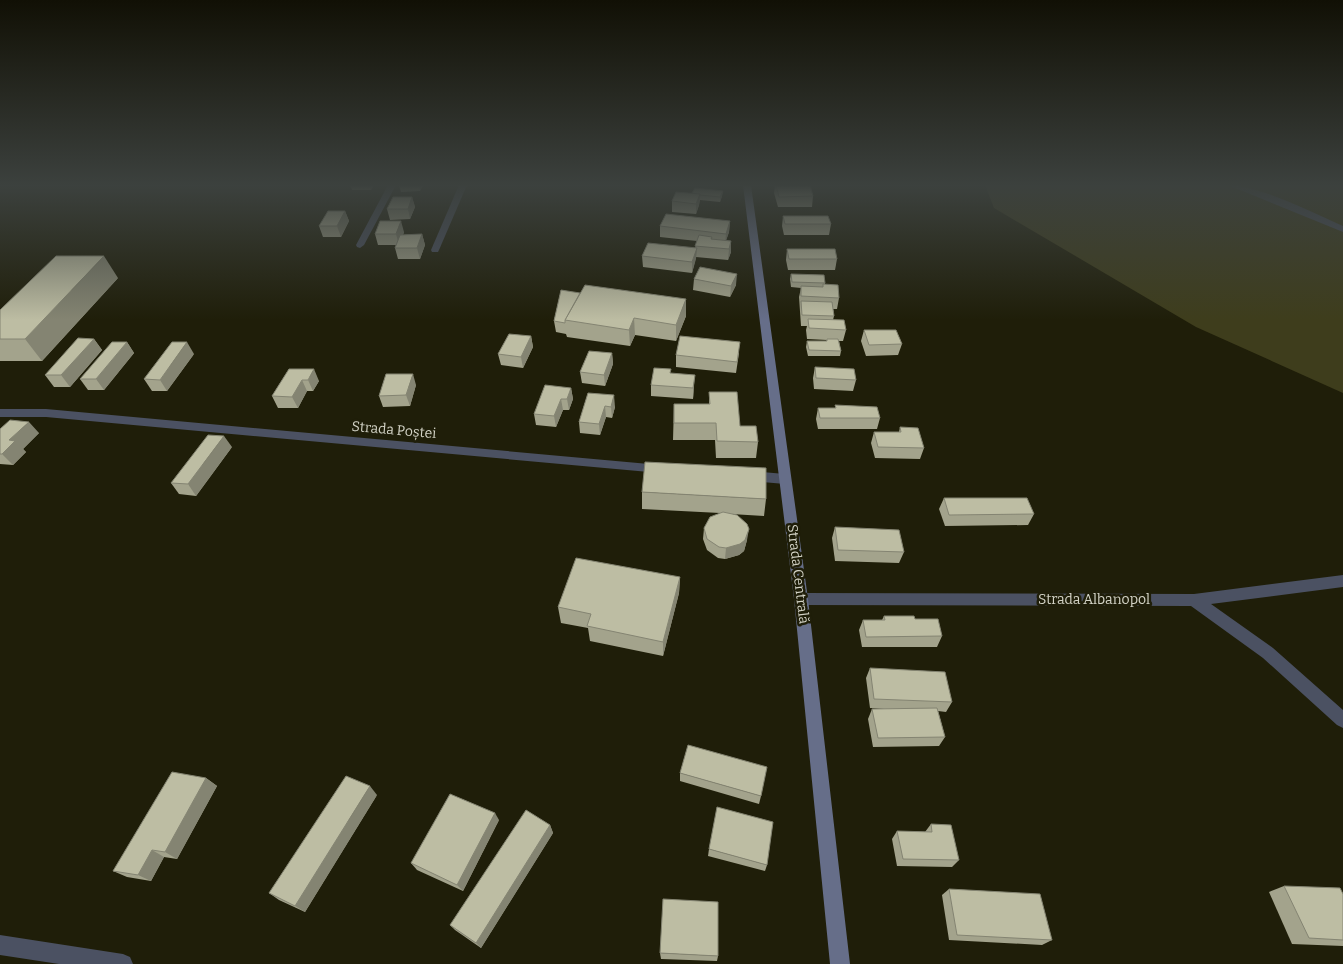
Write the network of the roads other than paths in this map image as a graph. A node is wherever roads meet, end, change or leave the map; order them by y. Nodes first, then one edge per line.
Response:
1 (368, 230) edge
2 (444, 230) edge
3 (753, 230) edge
4 (360, 245) dead end
5 (435, 250) dead end
6 (0, 413) edge
7 (673, 470) edge
8 (739, 476) edge
9 (785, 479) junction
10 (1343, 580) edge
11 (802, 599) junction
12 (1194, 600) junction
13 (1343, 720) edge
14 (0, 945) edge
15 (123, 964) edge
16 (840, 964) edge

1 - 4 street
2 - 5 street
3 - 9 main road, Strada Centrală
6 - 7 street, Strada Poștei
8 - 9 street
9 - 11 main road, Strada Centrală
10 - 12 street, Strada Albanopol
11 - 12 street, Strada Albanopol
11 - 16 main road, Strada Centrală
12 - 13 street
14 - 15 street

